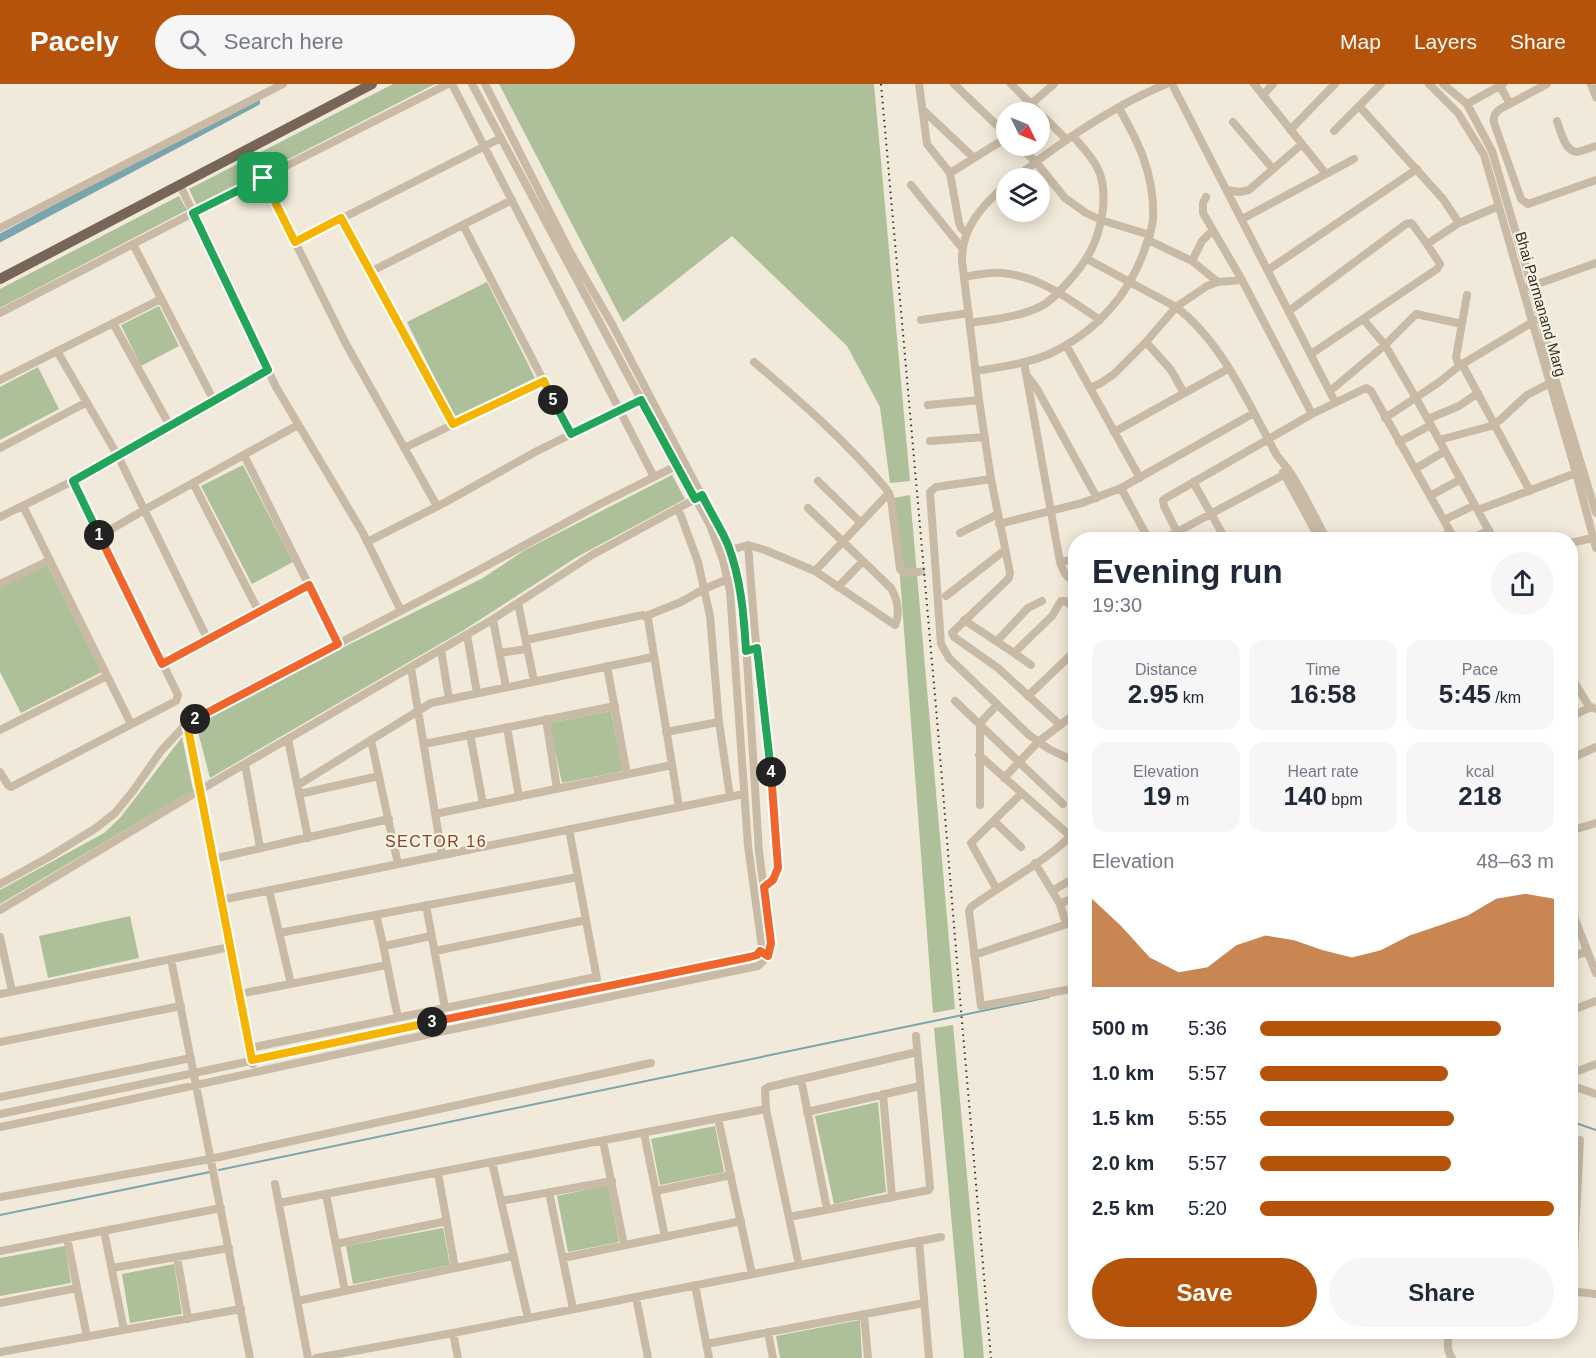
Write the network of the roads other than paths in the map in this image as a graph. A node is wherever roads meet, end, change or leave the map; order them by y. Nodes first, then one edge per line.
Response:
1 (283, 84) edge
2 (372, 84) edge
3 (450, 84) edge
4 (472, 84) edge
5 (485, 84) edge
6 (919, 84) edge
7 (954, 84) edge
8 (1011, 84) edge
9 (1054, 84) edge
10 (1164, 84) edge
11 (1172, 84) edge
12 (1254, 84) edge
13 (1273, 84) edge
14 (1335, 84) edge
15 (1381, 84) edge
16 (1428, 84) edge
17 (1443, 84) edge
18 (1547, 84) edge
19 (1591, 84) edge
20 (1501, 85) edge
21 (1263, 95) junction
22 (1596, 97) edge
23 (1029, 102) edge
24 (1033, 102) edge
25 (1467, 104) junction
26 (1510, 104) junction
27 (1359, 106) junction
28 (1119, 108) junction
29 (922, 110) junction
30 (1050, 121) edge
31 (1557, 121) dead end
32 (1233, 122) dead end
33 (996, 126) edge
34 (1290, 130) junction
35 (1334, 131) dead end
36 (501, 138) junction
37 (1070, 138) junction
38 (996, 143) edge
39 (1302, 144) junction
40 (1596, 146) edge
41 (484, 147) junction
42 (1030, 156) edge
43 (974, 158) junction
44 (1354, 159) dead end
45 (1036, 162) junction
46 (1028, 168) edge
47 (1273, 169) junction
48 (1417, 169) junction
49 (950, 173) junction
50 (1326, 174) junction
51 (263, 178) junction
52 (1596, 180) edge
53 (911, 184) dead end
54 (180, 185) junction
55 (1227, 190) junction
56 (1518, 193) junction
57 (996, 195) edge
58 (1206, 197) dead end
59 (1505, 197) junction
60 (512, 200) junction
61 (1499, 206) junction
62 (193, 213) junction
63 (341, 218) junction
64 (1242, 219) junction
65 (1101, 220) junction
66 (1459, 223) junction
67 (463, 225) junction
68 (0, 228) edge
69 (1213, 230) junction
70 (966, 233) junction
71 (1149, 238) junction
72 (295, 242) junction
73 (133, 244) junction
74 (1427, 244) junction
75 (962, 248) junction
76 (1087, 259) junction
77 (1192, 261) junction
78 (1596, 263) edge
79 (1268, 270) junction
80 (370, 272) junction
81 (964, 277) junction
82 (0, 279) edge
83 (1242, 280) junction
84 (1218, 282) junction
85 (1130, 283) junction
86 (1532, 287) junction
87 (1522, 288) junction
88 (1059, 293) junction
89 (1467, 295) dead end
90 (161, 299) junction
91 (1176, 307) junction
92 (1289, 311) junction
93 (0, 313) edge
94 (969, 313) junction
95 (1541, 318) junction
96 (1363, 319) junction
97 (921, 320) dead end
98 (1100, 320) junction
99 (1532, 322) junction
100 (113, 323) junction
101 (970, 323) junction
102 (1462, 324) junction
103 (1146, 342) junction
104 (1066, 345) junction
105 (1384, 345) junction
106 (57, 351) junction
107 (1311, 354) junction
108 (754, 362) dead end
109 (1024, 363) junction
110 (1460, 365) junction
111 (1228, 369) junction
112 (268, 370) junction
113 (976, 371) junction
114 (1026, 374) junction
115 (0, 380) edge
116 (544, 381) junction
117 (1550, 382) junction
118 (1090, 388) junction
119 (1330, 391) junction
120 (1184, 393) junction
121 (1478, 393) junction
122 (1416, 398) junction
123 (641, 400) junction
124 (979, 400) junction
125 (214, 401) junction
126 (87, 402) junction
127 (1335, 402) junction
128 (928, 405) dead end
129 (620, 410) junction
130 (1254, 414) junction
131 (1312, 414) junction
132 (1385, 418) junction
133 (1429, 422) junction
134 (453, 424) junction
135 (1495, 424) junction
136 (298, 425) junction
137 (170, 426) junction
138 (1114, 432) junction
139 (571, 434) junction
140 (985, 437) junction
141 (1268, 440) junction
142 (1439, 440) junction
143 (930, 441) dead end
144 (1399, 442) junction
145 (0, 448) edge
146 (404, 448) junction
147 (1445, 452) junction
148 (244, 454) junction
149 (118, 456) junction
150 (681, 464) junction
151 (1415, 469) junction
152 (1286, 473) junction
153 (1576, 473) junction
154 (654, 477) junction
155 (1140, 478) junction
156 (991, 479) junction
157 (1461, 479) junction
158 (73, 481) junction
159 (818, 481) dead end
160 (193, 483) junction
161 (1192, 483) junction
162 (1121, 488) junction
163 (1530, 490) junction
164 (889, 493) junction
165 (1430, 496) junction
166 (698, 497) junction
167 (1097, 498) junction
168 (1591, 499) edge
169 (23, 506) junction
170 (437, 506) junction
171 (1476, 507) junction
172 (678, 508) junction
173 (808, 508) dead end
174 (144, 510) junction
175 (1051, 511) junction
176 (1210, 513) junction
177 (1596, 513) edge
178 (998, 514) junction
179 (0, 517) edge
180 (1444, 520) junction
181 (861, 523) junction
182 (999, 524) junction
183 (1489, 530) joint
184 (1145, 532) edge
185 (1177, 532) edge
186 (1184, 532) edge
187 (1221, 532) edge
188 (1316, 532) edge
189 (1322, 532) edge
190 (1451, 532) edge
191 (1485, 532) edge
192 (960, 533) dead end
193 (100, 536) junction
194 (1593, 537) junction
195 (1578, 541) edge
196 (367, 542) junction
197 (843, 542) junction
198 (748, 545) junction
199 (1596, 548) edge
200 (1005, 550) junction
201 (725, 552) junction
202 (50, 560) junction
203 (1068, 560) edge
204 (863, 561) junction
205 (1060, 562) junction
206 (814, 571) junction
207 (917, 572) tunnel mouth
208 (1068, 577) edge
209 (728, 579) junction
210 (0, 584) edge
211 (309, 585) junction
212 (838, 587) junction
213 (704, 589) junction
214 (946, 596) dead end
215 (1042, 601) dead end
216 (518, 603) junction
217 (1068, 603) edge
218 (401, 611) junction
219 (259, 612) junction
220 (646, 616) junction
221 (493, 620) junction
222 (964, 620) junction
223 (467, 635) junction
224 (208, 640) junction
225 (997, 641) junction
226 (338, 644) junction
227 (526, 644) junction
228 (757, 648) junction
229 (441, 650) junction
230 (746, 651) junction
231 (500, 653) junction
232 (1014, 653) junction
233 (653, 657) junction
234 (1068, 658) edge
235 (162, 664) junction
236 (1031, 665) dead end
237 (608, 666) junction
238 (411, 668) junction
239 (107, 676) junction
240 (534, 681) junction
241 (1578, 686) edge
242 (506, 687) junction
243 (477, 693) junction
244 (1028, 696) junction
245 (449, 699) junction
246 (955, 700) dead end
247 (615, 705) junction
248 (997, 705) junction
249 (1593, 708) edge
250 (419, 710) junction
251 (1578, 714) edge
252 (546, 719) junction
253 (1068, 719) edge
254 (719, 722) junction
255 (187, 723) junction
256 (980, 723) junction
257 (131, 724) junction
258 (1060, 725) junction
259 (507, 727) junction
260 (0, 730) edge
261 (666, 732) junction
262 (470, 734) junction
263 (288, 739) junction
264 (371, 740) junction
265 (1038, 742) junction
266 (424, 744) junction
267 (1596, 747) edge
268 (979, 755) junction
269 (1578, 755) edge
270 (1068, 758) edge
271 (1020, 762) junction
272 (245, 764) junction
273 (672, 765) junction
274 (0, 772) edge
275 (627, 774) junction
276 (379, 776) junction
277 (1004, 778) junction
278 (299, 789) junction
279 (557, 789) junction
280 (200, 790) junction
281 (744, 794) junction
282 (1021, 794) junction
283 (519, 796) junction
284 (730, 797) junction
285 (483, 804) junction
286 (1063, 804) dead end
287 (980, 805) dead end
288 (679, 807) junction
289 (435, 814) junction
290 (389, 819) junction
291 (994, 820) junction
292 (1596, 823) edge
293 (569, 829) junction
294 (1578, 829) edge
295 (1068, 831) edge
296 (308, 838) junction
297 (1068, 840) edge
298 (1021, 847) dead end
299 (260, 848) junction
300 (442, 855) junction
301 (213, 859) junction
302 (1035, 863) junction
303 (398, 864) junction
304 (578, 876) junction
305 (1068, 881) edge
306 (0, 884) edge
307 (764, 887) junction
308 (996, 888) junction
309 (269, 890) junction
310 (1052, 891) junction
311 (221, 900) junction
312 (1068, 900) edge
313 (1060, 904) junction
314 (426, 905) junction
315 (0, 910) edge
316 (376, 915) junction
317 (586, 920) junction
318 (1066, 924) joint
319 (1578, 928) edge
320 (279, 933) junction
321 (431, 936) junction
322 (0, 937) edge
323 (385, 946) junction
324 (230, 947) junction
325 (435, 951) junction
326 (1587, 951) junction
327 (764, 953) junction
328 (2, 954) edge
329 (1578, 955) edge
330 (974, 956) junction
331 (171, 959) junction
332 (387, 965) junction
333 (1596, 973) edge
334 (596, 976) junction
335 (291, 984) junction
336 (598, 988) junction
337 (1068, 990) edge
338 (12, 991) junction
339 (0, 994) edge
340 (239, 994) junction
341 (1596, 1001) edge
342 (180, 1006) junction
343 (445, 1008) junction
344 (1578, 1008) edge
345 (398, 1017) junction
346 (916, 1035) dead end
347 (0, 1042) edge
348 (250, 1048) junction
349 (917, 1052) junction
350 (191, 1058) junction
351 (252, 1060) junction
352 (651, 1063) dead end
353 (1596, 1064) edge
354 (1578, 1071) edge
355 (255, 1072) junction
356 (194, 1073) junction
357 (801, 1079) junction
358 (196, 1085) junction
359 (920, 1086) junction
360 (1578, 1088) edge
361 (883, 1094) junction
362 (1596, 1094) edge
363 (0, 1098) edge
364 (766, 1109) junction
365 (807, 1112) junction
366 (0, 1114) edge
367 (718, 1118) junction
368 (0, 1127) edge
369 (644, 1133) junction
370 (1580, 1140) dead end
371 (603, 1141) junction
372 (210, 1159) junction
373 (492, 1162) junction
374 (438, 1173) junction
375 (1578, 1174) edge
376 (731, 1175) junction
377 (612, 1181) junction
378 (275, 1184) dead end
379 (656, 1191) junction
380 (549, 1192) junction
381 (326, 1194) junction
382 (0, 1197) edge
383 (892, 1197) junction
384 (501, 1201) junction
385 (279, 1203) junction
386 (221, 1208) junction
387 (827, 1209) junction
388 (789, 1217) junction
389 (447, 1221) junction
390 (741, 1221) junction
391 (104, 1231) junction
392 (665, 1237) junction
393 (941, 1237) dead end
394 (67, 1238) junction
395 (919, 1241) junction
396 (336, 1244) junction
397 (624, 1245) junction
398 (229, 1248) junction
399 (0, 1251) edge
400 (513, 1256) junction
401 (177, 1257) junction
402 (563, 1258) junction
403 (798, 1265) junction
404 (112, 1268) junction
405 (455, 1268) junction
406 (752, 1274) junction
407 (695, 1285) junction
408 (77, 1288) junction
409 (345, 1291) junction
410 (1578, 1292) edge
411 (1596, 1294) edge
412 (636, 1297) junction
413 (297, 1301) junction
414 (0, 1303) edge
415 (924, 1303) junction
416 (573, 1309) junction
417 (241, 1310) junction
418 (864, 1314) junction
419 (528, 1318) junction
420 (188, 1319) junction
421 (124, 1330) junction
422 (768, 1332) junction
423 (453, 1333) junction
424 (87, 1337) junction
425 (1449, 1339) edge
426 (706, 1344) junction
427 (373, 1348) junction
428 (0, 1352) edge
429 (645, 1357) edge
430 (250, 1358) edge
431 (308, 1358) edge
432 (316, 1358) edge
433 (375, 1358) edge
434 (458, 1358) edge
435 (709, 1358) edge
436 (773, 1358) edge
437 (868, 1358) edge
438 (929, 1358) edge
439 (1452, 1358) edge

1 - 68 street
2 - 54 main road
3 - 41 street
3 - 51 street
4 - 36 street
5 - 150 street
6 - 29 street
7 - 33 street
8 - 23 street
9 - 24 street
10 - 28 street
11 - 55 street
12 - 21 street
13 - 21 street
14 - 34 street
15 - 27 street
16 - 61 street, Bhai Parmanand Marg
17 - 25 street, Bhai Parmanand Marg
18 - 26 street
19 - 22 street
20 - 25 street
20 - 26 street
21 - 34 street
25 - 59 street, Bhai Parmanand Marg
26 - 56 street
27 - 35 street
27 - 48 street
28 - 37 street
28 - 71 street
29 - 43 street
29 - 49 street
30 - 37 street
31 - 40 street
32 - 47 street
34 - 39 street
36 - 41 street
36 - 123 street
37 - 45 street
37 - 65 street
38 - 43 street
39 - 47 street
39 - 50 street
41 - 60 street
41 - 63 street
42 - 45 street
43 - 49 street
44 - 50 street
45 - 46 street
45 - 65 street
47 - 55 street
48 - 66 street
48 - 79 street
49 - 70 street
50 - 64 street
51 - 62 street
51 - 72 street
52 - 56 street
53 - 75 street
54 - 62 street
54 - 82 main road
55 - 64 street
56 - 59 street
57 - 70 street
58 - 69 street
59 - 86 street, Bhai Parmanand Marg
60 - 67 street
60 - 129 street
61 - 66 street
61 - 87 street, Bhai Parmanand Marg
62 - 73 street
62 - 112 street
63 - 72 street
63 - 80 street
64 - 79 street
65 - 71 street
65 - 76 street
66 - 74 street
67 - 80 street
67 - 116 street
69 - 77 street
69 - 83 street
70 - 75 street
71 - 77 street
71 - 85 street
72 - 146 street
73 - 90 street
73 - 93 street
74 - 92 street
74 - 96 street
75 - 81 street
76 - 85 street
76 - 88 street
77 - 84 street
78 - 86 street
79 - 92 street
80 - 134 street
81 - 88 street
81 - 94 street
83 - 84 street
83 - 131 street
84 - 91 street
85 - 91 street
85 - 98 street
86 - 87 street
86 - 95 street, Bhai Parmanand Marg
87 - 99 street, Bhai Parmanand Marg
88 - 98 street
88 - 101 street
89 - 102 street
90 - 100 street
90 - 125 street
91 - 103 street
91 - 111 street
92 - 107 street
94 - 97 street
94 - 101 street
95 - 99 street
95 - 168 street, Bhai Parmanand Marg
96 - 105 street
96 - 107 street
98 - 104 street
99 - 110 street
99 - 117 street, Bhai Parmanand Marg
100 - 106 street
100 - 137 street
101 - 113 street
102 - 105 street
102 - 110 street
103 - 118 street
103 - 120 street
104 - 109 street
104 - 118 street
105 - 119 street
105 - 122 street
106 - 115 street
106 - 126 street
107 - 119 street
108 - 164 street
109 - 113 street
109 - 114 street
110 - 121 street
110 - 122 street
111 - 120 street
111 - 130 street
112 - 125 street
112 - 136 street
113 - 124 street
114 - 167 street
114 - 175 street
116 - 134 street
116 - 139 street
117 - 135 street
117 - 153 street, Bhai Parmanand Marg
118 - 138 street
119 - 127 street
120 - 138 street
121 - 133 street
121 - 135 street
122 - 132 street
122 - 133 street
123 - 129 street
123 - 150 street
124 - 128 street
124 - 140 street
125 - 137 street
126 - 145 street
126 - 149 street
127 - 131 street
127 - 132 street
129 - 139 street
129 - 154 street
130 - 141 street
130 - 155 street
131 - 141 street
132 - 144 street
133 - 142 street
133 - 144 street
134 - 146 street
135 - 142 street
135 - 163 street
136 - 148 street
136 - 196 street
137 - 149 street
138 - 155 street
139 - 170 street
140 - 143 street
140 - 156 street
141 - 152 street
141 - 161 street
142 - 147 street
144 - 151 street
146 - 170 street
147 - 151 street
147 - 157 street
148 - 160 street
148 - 211 street
149 - 158 street
149 - 174 street
150 - 154 street
150 - 166 street
151 - 165 street
152 - 176 street
152 - 188 street
152 - 189 street
153 - 163 street
153 - 168 street, Bhai Parmanand Marg
154 - 218 street
155 - 162 street
156 - 178 street
156 - 248 street
157 - 165 street
157 - 171 street
158 - 169 street
158 - 193 street
159 - 181 street
160 - 174 street
160 - 219 street
161 - 176 street
161 - 185 street
162 - 167 street
162 - 184 street
163 - 171 street
164 - 181 street
164 - 207 street
165 - 180 street
166 - 172 street
166 - 201 street
167 - 175 street
168 - 177 street, Bhai Parmanand Marg
168 - 194 street, Bhai Parmanand Marg
169 - 179 street
169 - 202 street
170 - 196 street
171 - 180 street
171 - 183 street
172 - 213 street
172 - 216 street
173 - 197 street
174 - 193 street
174 - 224 street
175 - 182 street
175 - 205 street
176 - 186 street
176 - 187 street
178 - 182 street
178 - 192 street
180 - 190 street
181 - 197 street
182 - 200 street
183 - 191 street
193 - 235 street
194 - 195 street
194 - 199 street, Bhai Parmanand Marg
196 - 218 street
197 - 204 street
197 - 206 street
198 - 201 street
198 - 206 street
198 - 228 street
200 - 214 street
200 - 222 street
201 - 209 street
201 - 230 street
202 - 210 street
202 - 239 street
203 - 205 street
204 - 212 street
204 - 212 street
205 - 208 street
206 - 212 street
209 - 213 street
209 - 281 street
211 - 219 street
211 - 226 street
213 - 220 street
213 - 254 street
215 - 225 street
216 - 221 street
216 - 227 street
217 - 232 street
218 - 226 street
219 - 224 street
220 - 227 street
220 - 233 street
221 - 223 street
221 - 231 street
222 - 225 street
222 - 244 street
223 - 229 street
223 - 243 street
224 - 235 street
225 - 232 street
226 - 255 street
227 - 231 street
227 - 240 street
228 - 230 street
228 - 307 street
229 - 238 street
229 - 245 street
230 - 307 street
231 - 242 street
232 - 236 street
233 - 237 street
233 - 261 street
234 - 244 street
235 - 257 street
237 - 240 street
237 - 247 street
238 - 250 street
238 - 263 street
239 - 257 street
239 - 260 street
240 - 242 street
241 - 249 street
242 - 243 street
243 - 245 street
244 - 258 street
245 - 250 street
246 - 256 street
247 - 252 street
247 - 275 street
248 - 256 street
248 - 265 street
249 - 251 street
250 - 264 street
250 - 266 street
252 - 259 street
252 - 279 street
253 - 258 street
254 - 261 street
254 - 284 street
255 - 280 street
255 - 306 street
256 - 268 street
256 - 271 street
257 - 274 street
258 - 265 street
259 - 262 street
259 - 283 street
261 - 273 street
262 - 266 street
262 - 285 street
263 - 272 street
263 - 278 street
264 - 276 street
264 - 278 street
265 - 270 street
265 - 271 street
266 - 289 street
267 - 269 street
268 - 277 street
268 - 287 street
271 - 277 street
271 - 286 street
272 - 280 street
272 - 299 street
273 - 275 street
273 - 288 street
275 - 279 street
276 - 278 street
276 - 290 street
277 - 282 street
278 - 296 street
279 - 283 street
280 - 301 street
280 - 315 street
281 - 284 street
281 - 327 street
282 - 291 street
282 - 295 street
283 - 285 street
284 - 288 street
285 - 289 street
288 - 293 street
289 - 300 street
290 - 296 street
290 - 303 street
291 - 298 street
291 - 308 street
292 - 294 street
293 - 300 street
293 - 304 street
296 - 299 street
297 - 302 street
299 - 301 street
300 - 303 street
301 - 311 street
302 - 308 street
302 - 310 street
303 - 309 street
304 - 314 street
304 - 317 street
305 - 310 street
307 - 327 street
308 - 330 street
309 - 311 street
309 - 320 street
310 - 313 street
311 - 324 street
312 - 313 street
313 - 318 street
314 - 316 street
314 - 321 street
316 - 320 street
316 - 323 street
317 - 325 street
317 - 334 street
318 - 330 street
319 - 326 street
320 - 335 street
321 - 323 street
321 - 325 street
322 - 328 street
323 - 332 street
324 - 331 street
324 - 340 street
325 - 343 street
326 - 329 street
326 - 333 street
327 - 336 street
327 - 355 street
328 - 338 street
330 - 337 street
331 - 338 street
331 - 342 street
332 - 335 street
332 - 345 street
334 - 336 street
334 - 343 street
335 - 340 street
336 - 351 street
338 - 339 street
340 - 348 street
341 - 344 street
342 - 347 street
342 - 350 street
343 - 345 street
345 - 348 street
346 - 349 street
348 - 351 street
349 - 357 street
349 - 359 street
350 - 356 street
350 - 363 street
351 - 355 street
351 - 356 street
352 - 372 street
353 - 354 street
355 - 358 street
356 - 358 street
356 - 366 street
357 - 364 street
357 - 365 street
358 - 368 street
358 - 372 street
359 - 361 street
359 - 383 street
360 - 362 street
361 - 365 street
361 - 383 street
364 - 367 street
364 - 388 street
365 - 387 street
367 - 369 street
367 - 376 street
369 - 371 street
369 - 379 street
370 - 375 street
371 - 373 street
371 - 377 street
372 - 382 street
372 - 386 street
373 - 374 street
373 - 384 street
374 - 381 street
374 - 389 street
376 - 379 street
376 - 390 street
377 - 380 street
377 - 397 street
378 - 385 street
379 - 392 street
380 - 384 street
380 - 402 street
381 - 385 street
381 - 396 street
383 - 387 street
384 - 400 street
385 - 413 street
386 - 391 street
386 - 398 street
387 - 388 street
388 - 403 street
389 - 396 street
389 - 405 street
390 - 392 street
390 - 406 street
391 - 394 street
391 - 404 street
392 - 397 street
393 - 395 street
394 - 399 street
394 - 408 street
395 - 403 street
395 - 415 street
396 - 409 street
397 - 402 street
398 - 401 street
398 - 417 street
400 - 405 street
400 - 419 street
401 - 404 street
401 - 420 street
402 - 416 street
403 - 406 street
404 - 421 street
405 - 409 street
406 - 407 street
407 - 412 street
407 - 426 street
408 - 414 street
408 - 424 street
409 - 413 street
410 - 411 street
412 - 416 street
412 - 429 street
413 - 431 street
415 - 418 street
415 - 438 street
416 - 419 street
417 - 420 street
417 - 430 street
418 - 422 street
418 - 437 street
419 - 423 street
420 - 421 street
421 - 424 street
422 - 426 street
422 - 436 street
423 - 427 street
423 - 434 street
424 - 428 street
425 - 439 street
426 - 435 street
427 - 432 street
427 - 433 street

